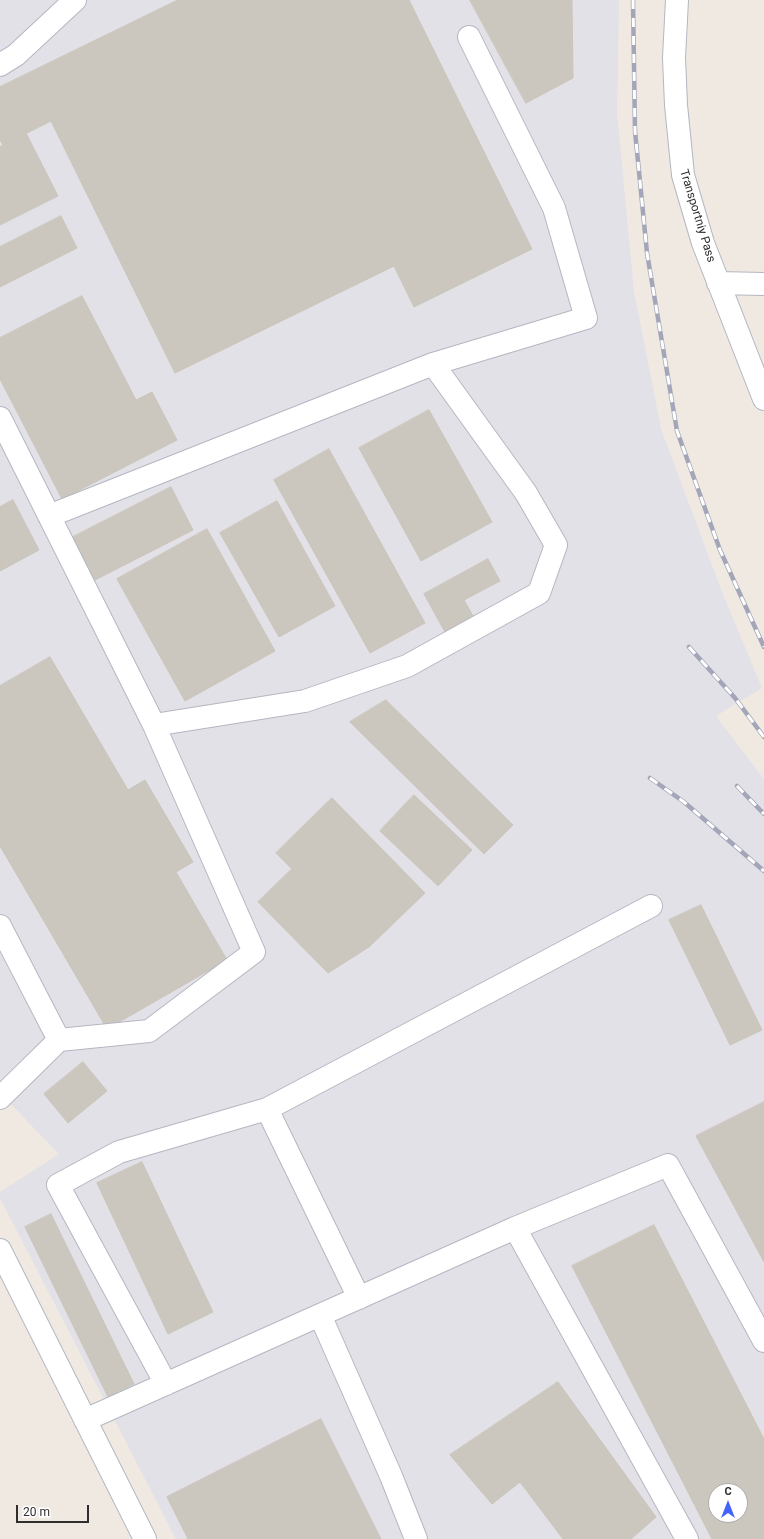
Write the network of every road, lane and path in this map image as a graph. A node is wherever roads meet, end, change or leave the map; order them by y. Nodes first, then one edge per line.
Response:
1 (75, 0) edge
2 (678, 0) edge
3 (469, 37) dead end
4 (0, 65) edge
5 (718, 284) junction
6 (764, 284) edge
7 (433, 364) junction
8 (764, 399) edge
9 (0, 418) edge
10 (49, 516) junction
11 (154, 725) junction
12 (651, 906) dead end
13 (0, 926) edge
14 (59, 1040) junction
15 (0, 1098) edge
16 (267, 1109) junction
17 (515, 1228) junction
18 (0, 1250) edge
19 (359, 1298) junction
20 (320, 1315) junction
21 (764, 1341) edge
22 (166, 1384) junction
23 (86, 1420) junction
24 (145, 1539) edge
25 (416, 1539) edge
26 (687, 1539) edge

1 - 4 street
2 - 5 street, Transportniy Pass
3 - 7 street
5 - 6 street
5 - 8 street, Transportniy Pass
7 - 10 street
7 - 11 street
9 - 10 street
10 - 11 street
11 - 14 street
12 - 16 street
13 - 14 street
14 - 15 street
16 - 19 street
16 - 22 street
17 - 19 street
17 - 21 street
17 - 26 street
18 - 23 street
19 - 20 street
20 - 22 street
20 - 25 street
22 - 23 street
23 - 24 street

